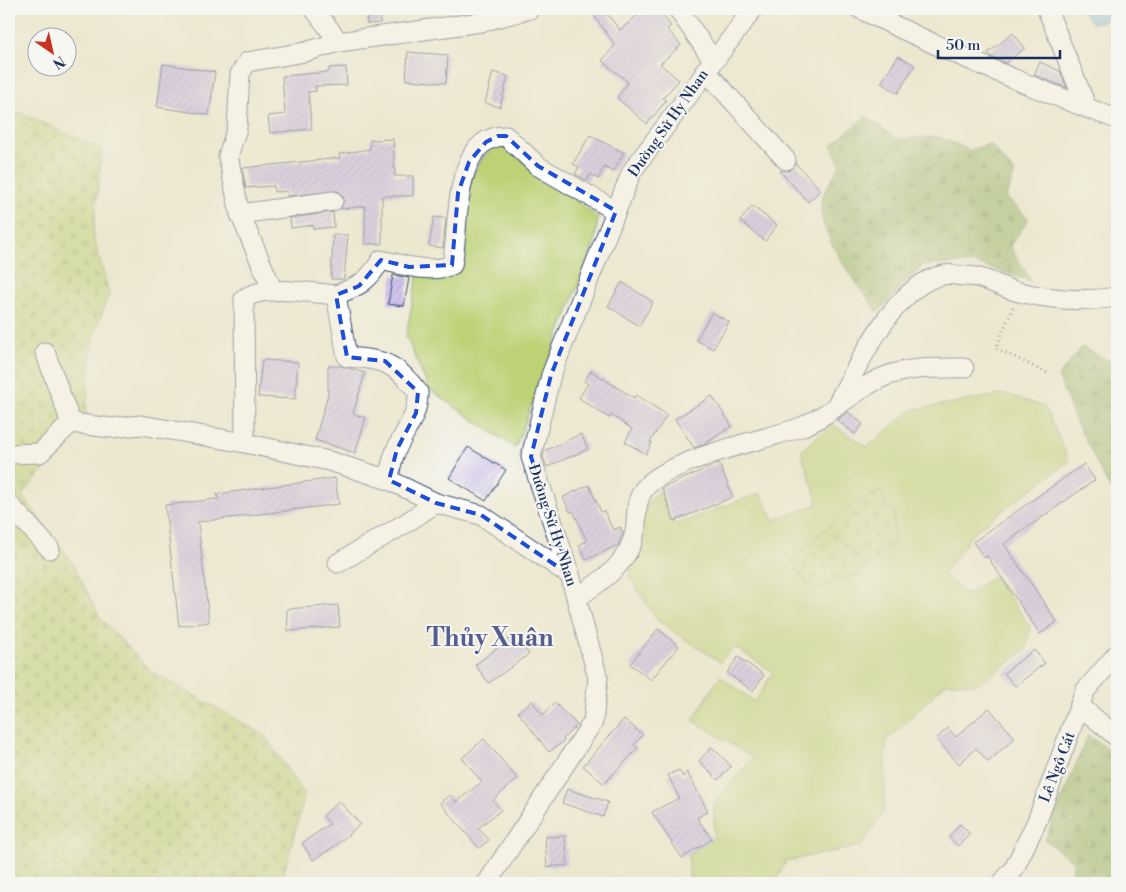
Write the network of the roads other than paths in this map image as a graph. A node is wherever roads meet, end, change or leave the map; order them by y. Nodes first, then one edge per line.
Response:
1 (314, 9) edge
2 (530, 9) edge
3 (678, 9) edge
4 (753, 9) edge
5 (860, 9) edge
6 (1047, 9) edge
7 (339, 42) junction
8 (709, 65) junction
9 (1088, 108) junction
10 (1117, 119) edge
11 (786, 160) dead end
12 (333, 201) dead end
13 (616, 211) junction
14 (240, 214) junction
15 (273, 291) junction
16 (336, 295) junction
17 (1117, 297) edge
18 (45, 352) dead end
19 (964, 368) dead end
20 (835, 407) junction
21 (71, 423) junction
22 (245, 443) junction
23 (9, 454) edge
24 (389, 480) junction
25 (436, 503) junction
26 (9, 504) edge
27 (50, 549) dead end
28 (338, 562) dead end
29 (570, 575) junction
30 (577, 598) junction
31 (1117, 654) edge
32 (1080, 706) junction
33 (1117, 738) edge
34 (487, 883) edge
35 (1002, 883) edge

1 - 7 street
2 - 7 street
3 - 8 street
4 - 8 street, Đường Sử Hy Nhan
5 - 9 street
6 - 9 street
7 - 14 street
8 - 11 street
8 - 13 street, Đường Sử Hy Nhan
9 - 10 street
12 - 14 street
13 - 16 street
13 - 29 street, Đường Sử Hy Nhan
14 - 15 street
15 - 16 street
15 - 22 street
16 - 24 street
17 - 20 street
18 - 21 street
19 - 20 street
20 - 30 street
21 - 22 street
21 - 23 street
22 - 24 street
24 - 25 street
25 - 28 street
25 - 29 street
26 - 27 street
29 - 30 street, Đường Sử Hy Nhan
30 - 34 street, Đường Sử Hy Nhan
31 - 32 street, Lê Ngô Cát
32 - 33 street
32 - 35 street, Lê Ngô Cát

